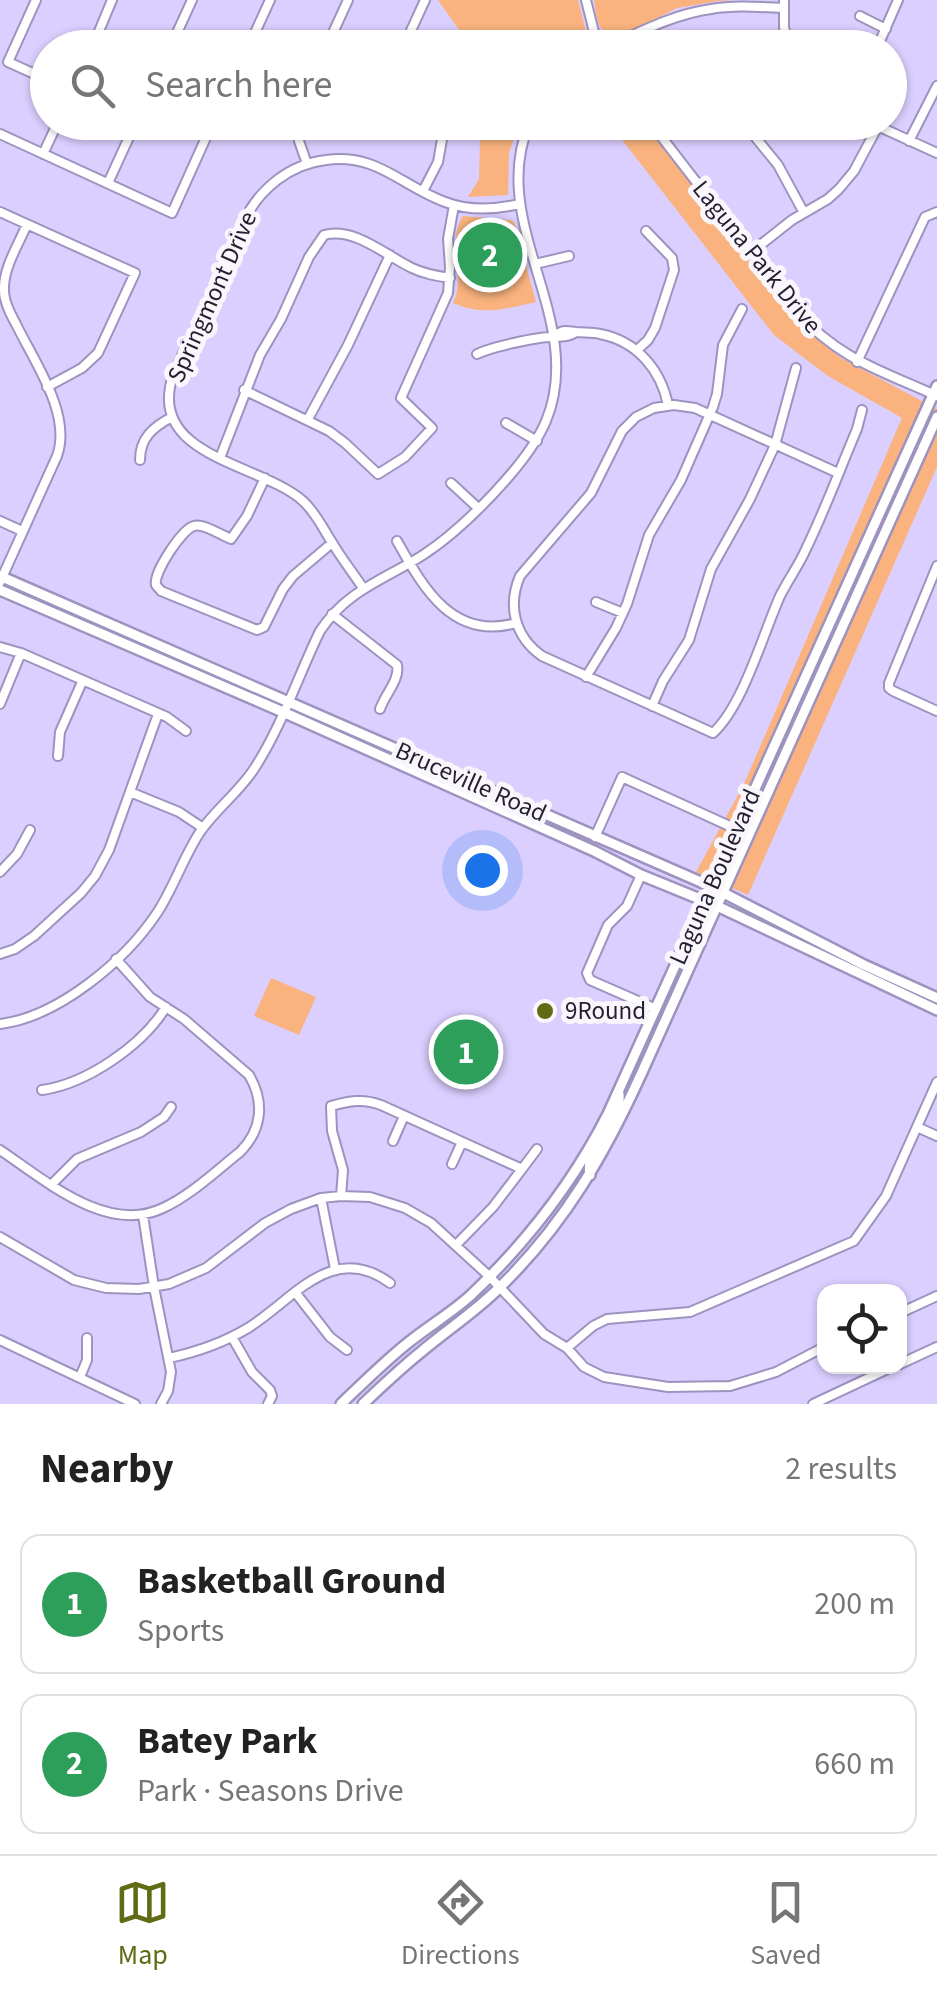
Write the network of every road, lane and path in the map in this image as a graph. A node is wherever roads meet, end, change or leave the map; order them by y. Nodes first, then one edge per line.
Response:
1 (36, 0) edge
2 (112, 0) edge
3 (192, 0) edge
4 (270, 0) edge
5 (348, 0) edge
6 (426, 0) edge
7 (586, 0) edge
8 (898, 0) edge
9 (784, 4) edge
10 (860, 16) dead end
11 (886, 28) joint
12 (100, 30) edge
13 (178, 30) edge
14 (256, 30) edge
15 (334, 30) edge
16 (412, 30) edge
17 (594, 30) edge
18 (645, 30) edge
19 (787, 30) edge
20 (30, 72) edge
21 (937, 86) edge
22 (0, 134) edge
23 (50, 140) edge
24 (128, 140) edge
25 (205, 140) edge
26 (300, 140) edge
27 (442, 140) edge
28 (525, 140) edge
29 (664, 140) edge
30 (758, 140) edge
31 (868, 140) edge
32 (907, 140) edge
33 (910, 141) junction
34 (937, 153) edge
35 (43, 154) junction
36 (307, 164) junction
37 (108, 183) junction
38 (423, 191) junction
39 (519, 204) junction
40 (454, 205) junction
41 (0, 212) edge
42 (804, 212) junction
43 (937, 212) edge
44 (27, 224) junction
45 (646, 231) dead end
46 (750, 253) junction
47 (390, 255) junction
48 (568, 256) dead end
49 (535, 264) junction
50 (450, 278) junction
51 (742, 309) dead end
52 (4, 310) edge
53 (555, 336) junction
54 (636, 350) junction
55 (478, 354) dead end
56 (858, 362) junction
57 (796, 368) dead end
58 (47, 388) junction
59 (244, 390) junction
60 (936, 392) edge
61 (668, 405) junction
62 (862, 410) dead end
63 (710, 415) junction
64 (172, 417) junction
65 (937, 417) edge
66 (308, 419) junction
67 (506, 422) dead end
68 (537, 441) junction
69 (775, 444) junction
70 (220, 458) junction
71 (140, 460) dead end
72 (838, 473) junction
73 (265, 478) junction
74 (450, 483) dead end
75 (478, 508) junction
76 (0, 521) edge
77 (22, 531) junction
78 (397, 541) dead end
79 (332, 544) junction
80 (410, 563) junction
81 (937, 566) edge
82 (1, 578) edge
83 (363, 588) junction
84 (0, 590) edge
85 (596, 602) dead end
86 (623, 613) junction
87 (332, 614) junction
88 (516, 622) junction
89 (0, 647) edge
90 (21, 653) junction
91 (586, 676) junction
92 (82, 682) junction
93 (288, 702) junction
94 (0, 704) edge
95 (652, 706) junction
96 (380, 709) dead end
97 (283, 712) junction
98 (937, 712) edge
99 (158, 714) junction
100 (186, 731) dead end
101 (58, 756) dead end
102 (130, 792) junction
103 (203, 828) junction
104 (736, 829) junction
105 (30, 830) dead end
106 (595, 837) junction
107 (0, 872) edge
108 (640, 875) junction
109 (710, 886) junction
110 (723, 892) junction
111 (704, 900) junction
112 (717, 906) junction
113 (0, 954) edge
114 (116, 960) junction
115 (937, 998) edge
116 (166, 1008) junction
117 (656, 1009) junction
118 (937, 1010) edge
119 (0, 1024) edge
120 (937, 1082) edge
121 (42, 1090) dead end
122 (618, 1092) junction
123 (171, 1107) dead end
124 (404, 1116) junction
125 (917, 1127) junction
126 (937, 1136) edge
127 (393, 1141) dead end
128 (462, 1142) junction
129 (537, 1149) dead end
130 (0, 1150) edge
131 (452, 1164) dead end
132 (522, 1169) junction
133 (590, 1175) junction
134 (52, 1184) junction
135 (341, 1196) junction
136 (321, 1198) junction
137 (143, 1215) junction
138 (0, 1237) edge
139 (456, 1246) junction
140 (336, 1269) junction
141 (489, 1276) junction
142 (390, 1283) dead end
143 (154, 1287) junction
144 (500, 1287) junction
145 (296, 1292) junction
146 (937, 1296) edge
147 (907, 1311) edge
148 (232, 1337) junction
149 (88, 1338) dead end
150 (0, 1340) edge
151 (937, 1347) edge
152 (567, 1348) junction
153 (347, 1350) dead end
154 (817, 1351) edge
155 (169, 1358) junction
156 (907, 1360) edge
157 (878, 1374) edge
158 (80, 1377) junction
159 (815, 1403) edge
160 (135, 1404) edge
161 (162, 1404) edge
162 (268, 1404) edge
163 (341, 1404) edge
164 (364, 1404) edge

1 - 20 street
2 - 12 street
3 - 13 street
4 - 14 street
5 - 15 street
6 - 16 street
7 - 17 street
8 - 11 street
9 - 18 street
9 - 19 street
10 - 11 street
21 - 33 street
22 - 35 street
23 - 35 street
24 - 37 street
25 - 37 street
26 - 36 street
27 - 38 street
28 - 39 street
29 - 46 street, Laguna Park Drive
30 - 42 street
31 - 42 street
32 - 33 street
33 - 34 street
35 - 37 street
36 - 38 street
36 - 64 street, Springmont Drive
38 - 40 street
39 - 40 street
39 - 49 street
40 - 50 street
41 - 44 street
42 - 46 street
43 - 56 street
44 - 52 street
44 - 58 street
45 - 54 street
46 - 56 street, Laguna Park Drive
47 - 50 street
47 - 59 street
47 - 66 street
48 - 49 street
49 - 53 street
50 - 66 street
51 - 63 street
52 - 58 street
53 - 54 street
53 - 55 street
53 - 68 street
54 - 61 street
56 - 60 street, Laguna Park Drive
57 - 69 street
58 - 77 street
59 - 66 street
59 - 70 street
60 - 104 main road, Laguna Boulevard
61 - 63 street
61 - 88 street
62 - 72 street
63 - 69 street
63 - 86 street
64 - 70 street, Springmont Drive
64 - 71 street
65 - 110 main road, Laguna Boulevard
67 - 68 street
68 - 75 street
69 - 72 street
69 - 95 street
70 - 73 street, Springmont Drive
72 - 95 street
73 - 79 street, Springmont Drive
73 - 79 street
74 - 75 street
75 - 80 street
76 - 77 street
77 - 82 street
78 - 80 street
79 - 83 street, Springmont Drive
80 - 83 street
80 - 88 street
81 - 98 street
82 - 93 main road, Bruceville Road
83 - 87 street
84 - 97 main road, Bruceville Road
85 - 86 street
86 - 91 street
87 - 93 street
87 - 96 street
88 - 91 street
89 - 90 street
90 - 92 street
90 - 94 street
91 - 95 street
92 - 99 street
92 - 101 street
93 - 97 street
93 - 106 main road, Bruceville Road
97 - 103 street
97 - 108 main road, Bruceville Road
99 - 100 street
99 - 102 street
102 - 103 street
102 - 113 street
103 - 114 street
104 - 106 street
104 - 109 main road, Laguna Boulevard
105 - 107 street
106 - 109 main road, Bruceville Road
108 - 111 main road, Bruceville Road
108 - 117 street
109 - 110 main road, Bruceville Road
109 - 111 main road, Laguna Boulevard
110 - 112 main road, Laguna Boulevard
110 - 115 main road, Bruceville Road
111 - 112 main road, Bruceville Road
111 - 117 main road, Laguna Boulevard
112 - 118 main road, Bruceville Road
112 - 133 main road, Laguna Boulevard
114 - 116 street
114 - 119 street
116 - 121 street
116 - 137 street
117 - 122 main road, Laguna Boulevard
120 - 125 street
122 - 133 main road
122 - 141 main road, Laguna Boulevard
123 - 134 street
124 - 127 street
124 - 128 street
124 - 135 street
125 - 126 street
125 - 152 street
128 - 131 street
128 - 132 street
129 - 132 street
130 - 134 street
132 - 139 street
133 - 144 main road, Laguna Boulevard
134 - 137 street
135 - 136 street
135 - 139 street
136 - 140 street
136 - 143 street
137 - 143 street
138 - 143 street
139 - 141 street
140 - 142 street
140 - 145 street
141 - 144 street
141 - 163 main road, Laguna Boulevard
143 - 155 street
144 - 152 street
144 - 164 main road, Laguna Boulevard
145 - 148 street
145 - 153 street
146 - 147 street
148 - 155 street
148 - 162 street
149 - 158 street
150 - 158 street
151 - 156 street
152 - 154 street
155 - 161 street
157 - 159 street
158 - 160 street

